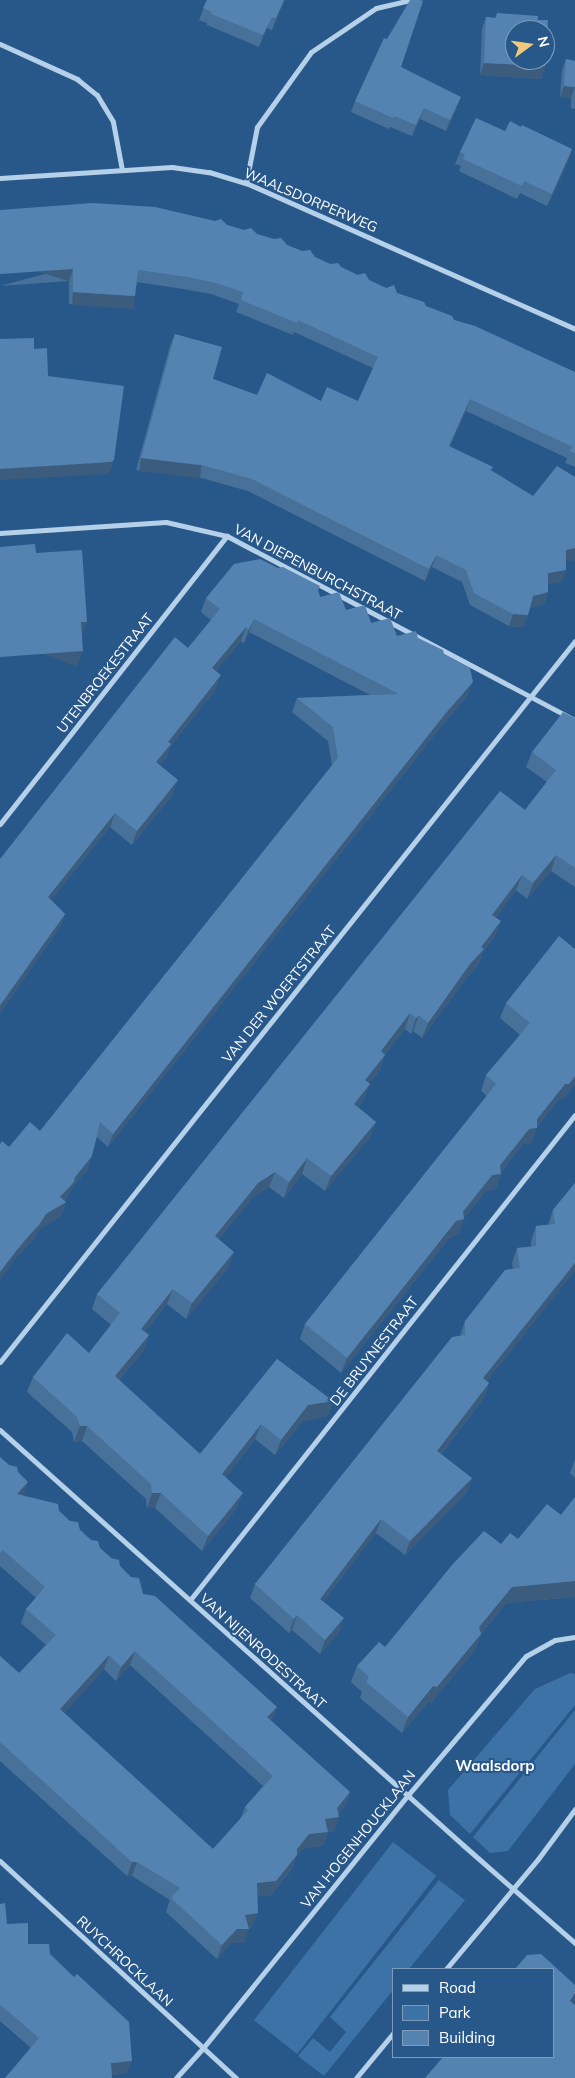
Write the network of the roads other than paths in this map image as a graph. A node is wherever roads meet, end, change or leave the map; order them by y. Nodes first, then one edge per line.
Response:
1 (412, 0) edge
2 (0, 44) edge
3 (122, 170) junction
4 (0, 178) edge
5 (246, 183) junction
6 (575, 329) edge
7 (0, 533) edge
8 (227, 536) junction
9 (575, 641) edge
10 (530, 696) junction
11 (575, 720) edge
12 (0, 824) edge
13 (575, 1115) edge
14 (0, 1362) edge
15 (0, 1430) edge
16 (190, 1600) junction
17 (575, 1637) edge
18 (408, 1796) junction
19 (575, 1809) edge
20 (0, 1861) edge
21 (513, 1888) junction
22 (575, 1942) edge
23 (447, 1968) edge
24 (392, 2034) edge
25 (203, 2048) junction
26 (176, 2078) edge
27 (236, 2078) edge
28 (356, 2078) edge

1 - 5 street
2 - 3 street
3 - 4 street, WAALSDORPERWEG
3 - 5 street, WAALSDORPERWEG
5 - 6 street, WAALSDORPERWEG
7 - 8 street, VAN DIEPENBURCHSTRAAT
8 - 10 street, VAN DIEPENBURCHSTRAAT
8 - 12 street, UTENBROEKESTRAAT
9 - 10 street, VAN DER WOERTSTRAAT
10 - 11 street, VAN DIEPENBURCHSTRAAT
10 - 14 street, VAN DER WOERTSTRAAT
13 - 16 street, DE BRUYNESTRAAT
15 - 16 street, VAN NIJENRODESTRAAT
16 - 18 street, VAN NIJENRODESTRAAT
17 - 18 street, VAN HOGENHOUCKLAAN
18 - 21 street, VAN NIJENRODESTRAAT
18 - 25 street, VAN HOGENHOUCKLAAN
19 - 21 street
20 - 25 street, RUYCHROCKLAAN
21 - 22 street, VAN NIJENRODESTRAAT
21 - 23 street
24 - 28 street
25 - 26 street, VAN HOGENHOUCKLAAN
25 - 27 street, RUYCHROCKLAAN

